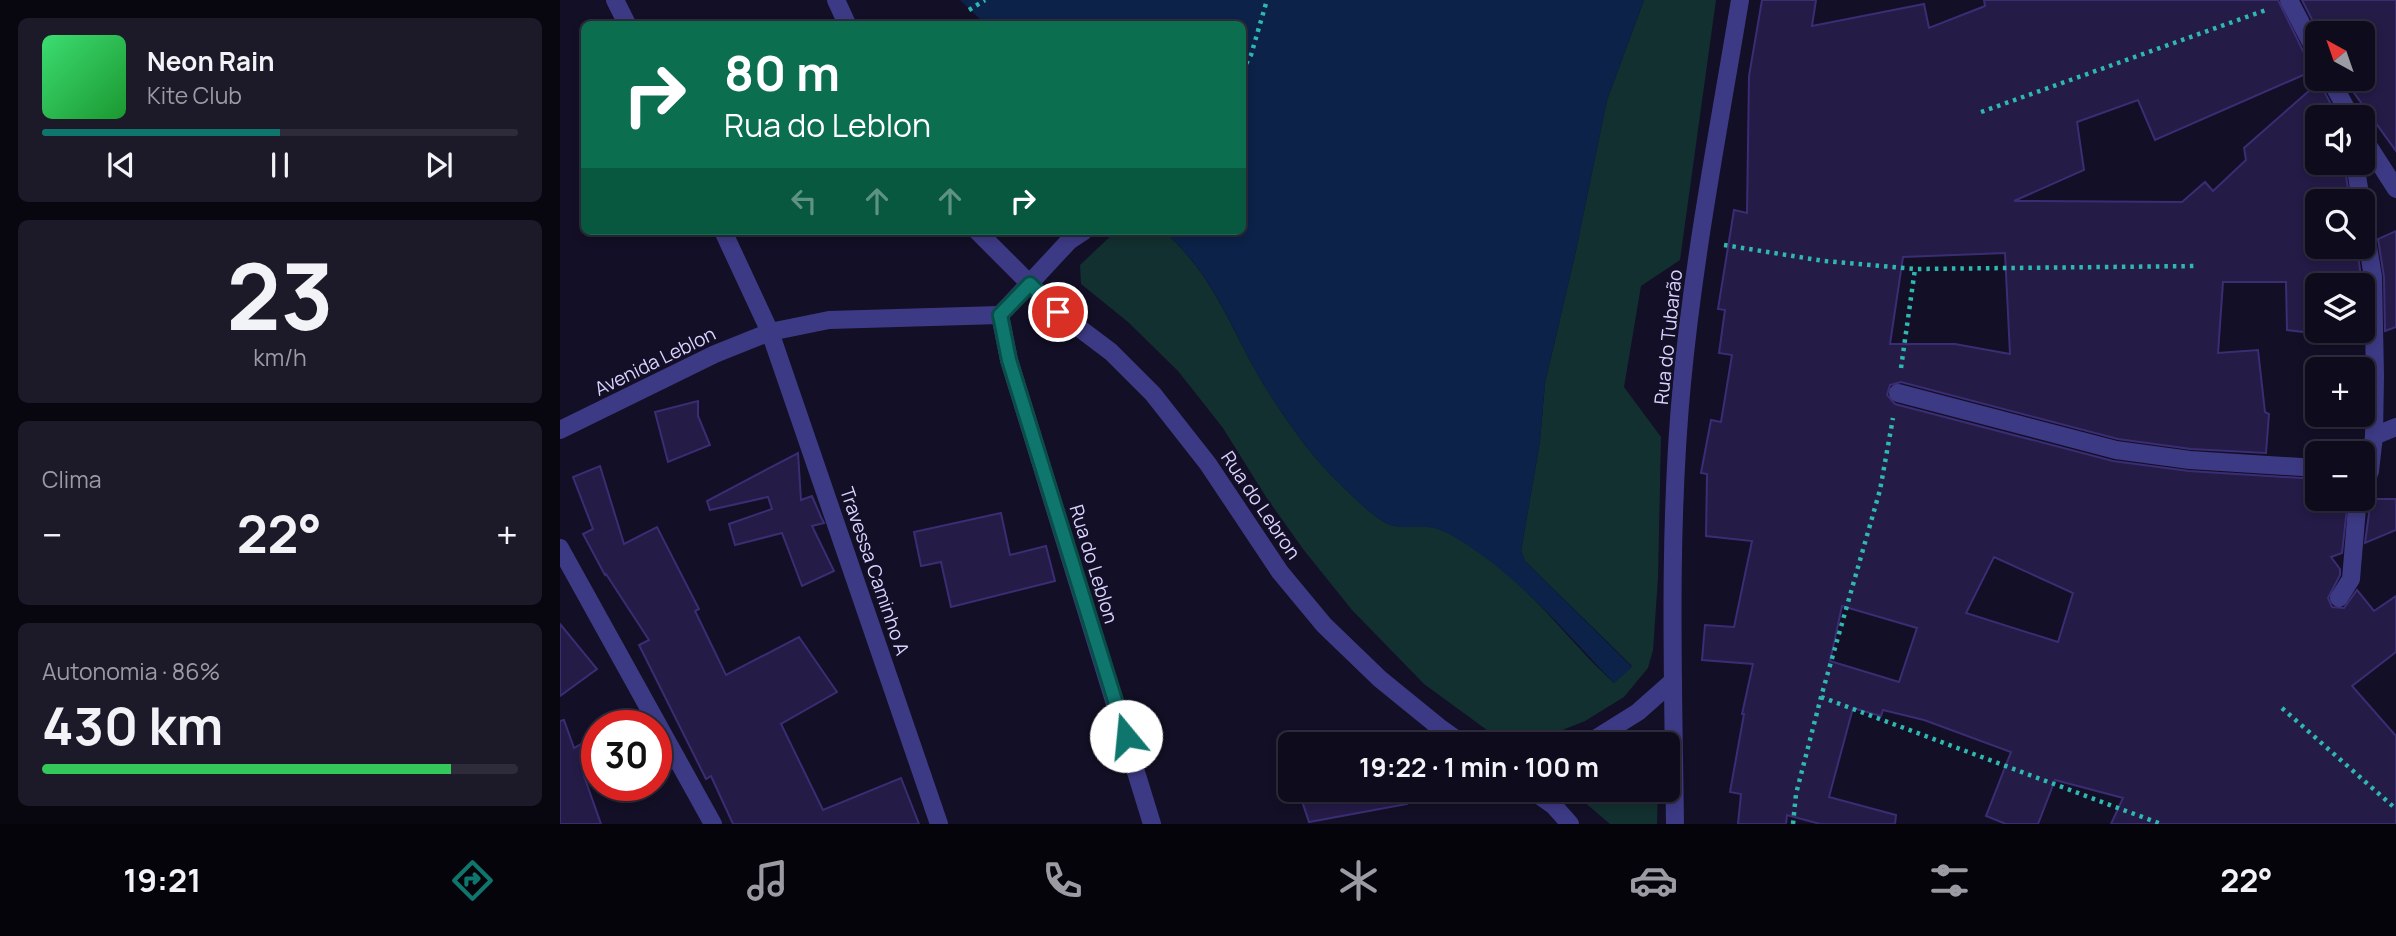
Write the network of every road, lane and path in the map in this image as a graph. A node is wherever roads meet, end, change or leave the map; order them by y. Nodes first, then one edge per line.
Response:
1 (615, 0) edge
2 (836, 0) edge
3 (985, 0) edge
4 (1267, 0) edge
5 (1740, 0) edge
6 (2289, 1) edge
7 (969, 10) dead end
8 (626, 21) edge
9 (846, 21) edge
10 (2305, 31) edge
11 (1246, 64) edge
12 (1981, 112) dead end
13 (2375, 156) edge
14 (2396, 189) edge
15 (725, 235) edge
16 (981, 235) edge
17 (1078, 235) edge
18 (1700, 240) junction
19 (2371, 259) edge
20 (2198, 266) dead end
21 (1915, 269) junction
22 (1030, 284) junction
23 (1000, 315) junction
24 (770, 332) junction
25 (1898, 393) junction
26 (2396, 427) edge
27 (560, 430) edge
28 (2374, 436) junction
29 (2373, 441) edge
30 (2305, 467) edge
31 (2357, 511) edge
32 (560, 548) edge
33 (2339, 598) dead end
34 (1674, 681) junction
35 (1821, 696) junction
36 (2282, 708) dead end
37 (1445, 732) edge
38 (1606, 732) edge
39 (1548, 802) edge
40 (2396, 809) edge
41 (713, 824) edge
42 (940, 824) edge
43 (1152, 824) edge
44 (1570, 824) edge
45 (1675, 824) edge
46 (1793, 824) edge
47 (2161, 824) edge

1 - 8 street
2 - 9 street
3 - 7 path
4 - 11 path
5 - 18 street, Rua do Tubarão
6 - 10 street
6 - 12 path
13 - 14 street
15 - 24 street
16 - 22 street, Rua do Lebron
17 - 22 street
18 - 21 path
18 - 34 street, Rua do Tubarão
19 - 28 street
20 - 21 path
21 - 25 path
22 - 23 street
22 - 37 street, Rua do Lebron
23 - 24 street
23 - 43 street, Rua do Leblon
24 - 27 street, Avenida Leblon
24 - 42 street, Travessa Caminho A
25 - 30 street
25 - 35 path
26 - 28 street
28 - 29 street
31 - 33 street
32 - 41 street
34 - 38 street
34 - 45 street, Rua do Tubarão
35 - 46 path
35 - 47 path
36 - 40 path
39 - 44 street

